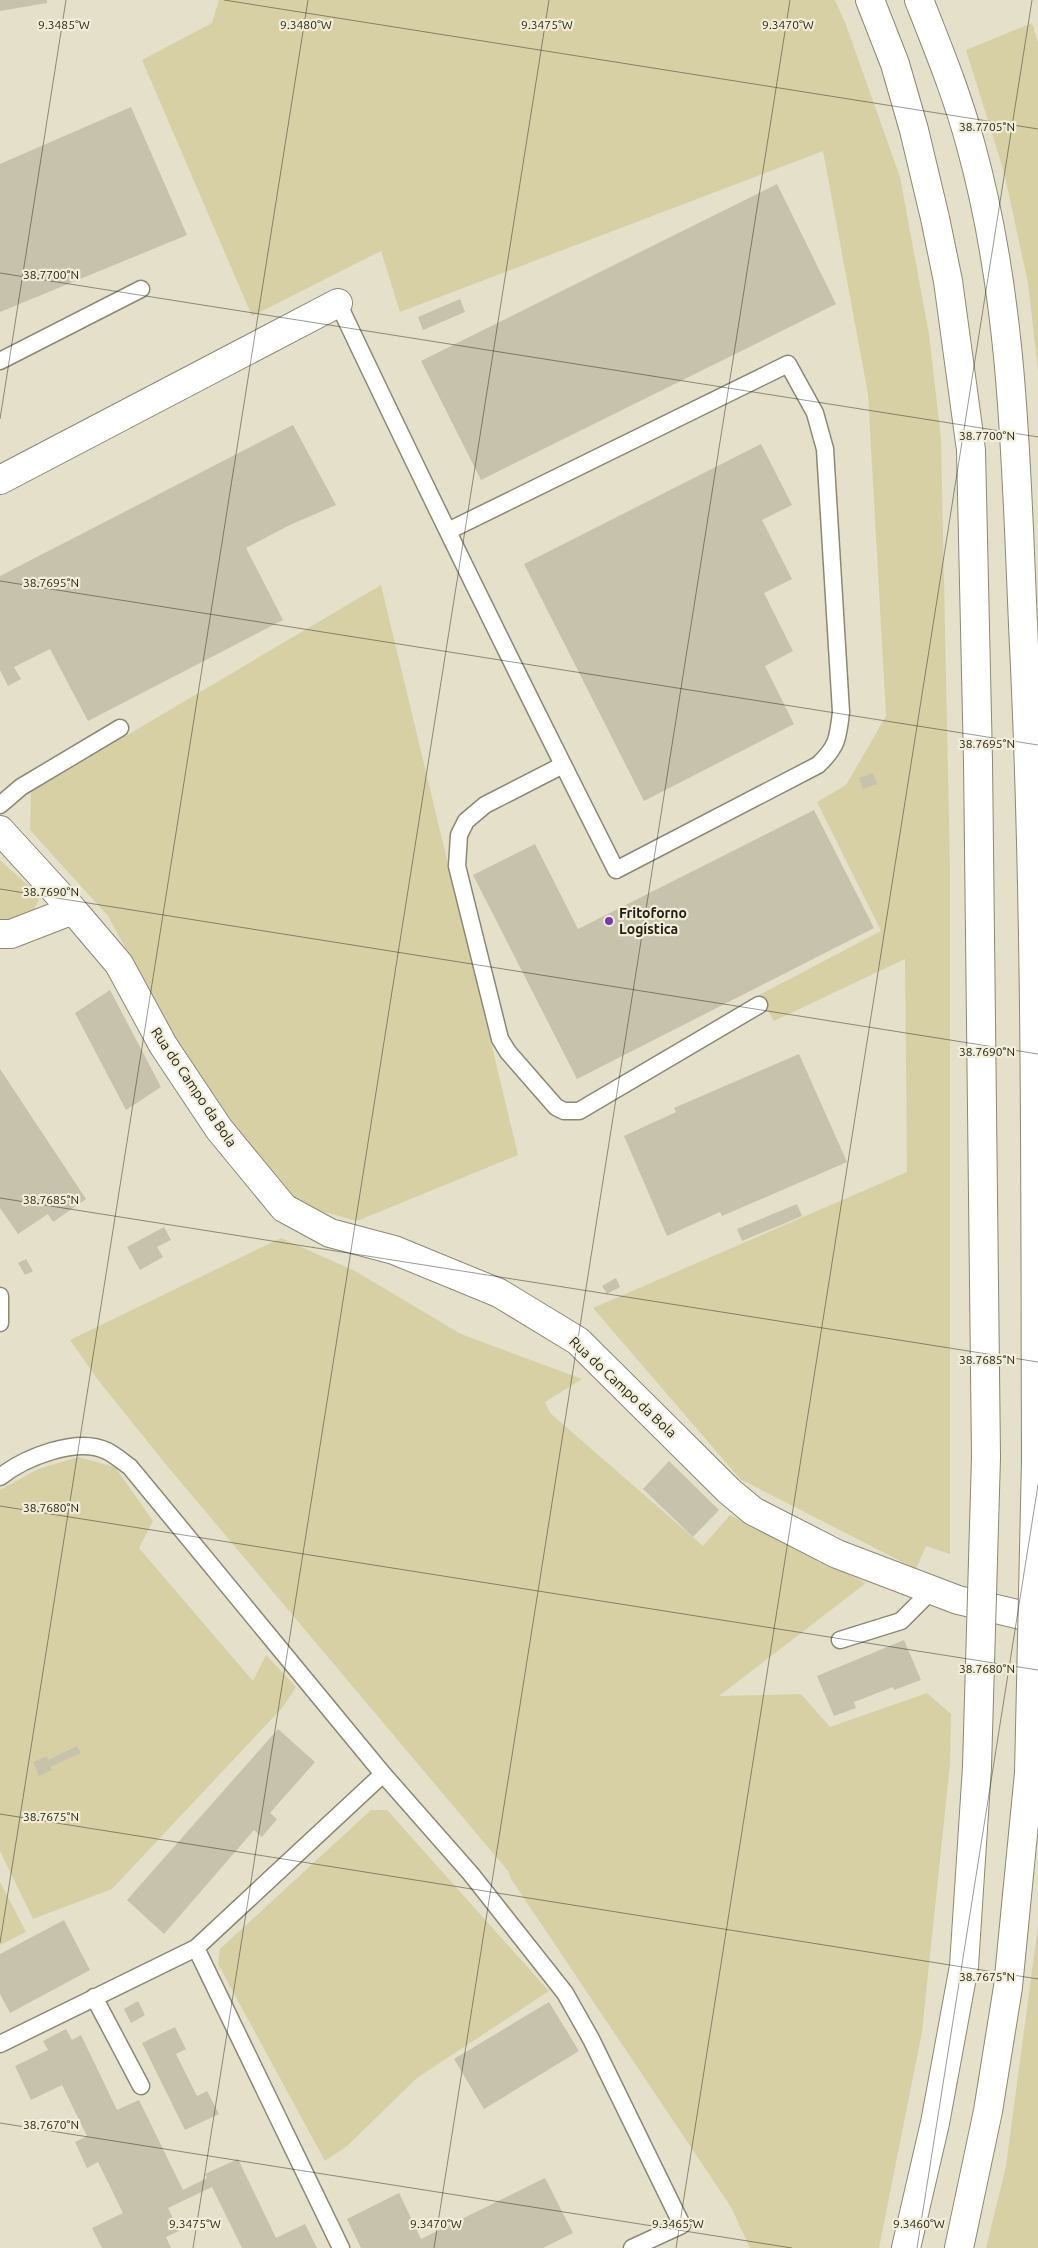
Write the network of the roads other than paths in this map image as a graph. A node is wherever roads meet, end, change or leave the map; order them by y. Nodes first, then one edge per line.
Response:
1 (870, 0) edge
2 (919, 0) edge
3 (141, 289) dead end
4 (338, 303) joint
5 (0, 361) edge
6 (0, 480) edge
7 (448, 531) junction
8 (120, 728) dead end
9 (563, 765) junction
10 (0, 805) edge
11 (0, 830) edge
12 (73, 910) junction
13 (0, 934) edge
14 (759, 1005) dead end
15 (0, 1296) edge
16 (0, 1323) edge
17 (0, 1477) edge
18 (932, 1590) junction
19 (1038, 1619) edge
20 (840, 1640) dead end
21 (383, 1774) junction
22 (196, 1948) junction
23 (94, 1998) junction
24 (0, 2044) edge
25 (141, 2086) dead end
26 (341, 2248) edge
27 (632, 2248) edge
28 (906, 2248) edge
29 (959, 2248) edge

1 - 28 main road, bridge
2 - 29 main road, bridge
3 - 5 lane
4 - 6 main road
4 - 7 lane
7 - 9 lane
7 - 9 lane
8 - 10 lane
9 - 14 lane
11 - 12 main road, Rua do Campo da Bola
12 - 13 main road
12 - 18 main road, Rua do Campo da Bola
15 - 16 lane
17 - 21 lane
18 - 19 main road, Rua do Campo da Bola
18 - 20 lane
21 - 22 lane
21 - 27 lane
22 - 23 lane
22 - 26 lane
23 - 24 lane
23 - 25 lane

